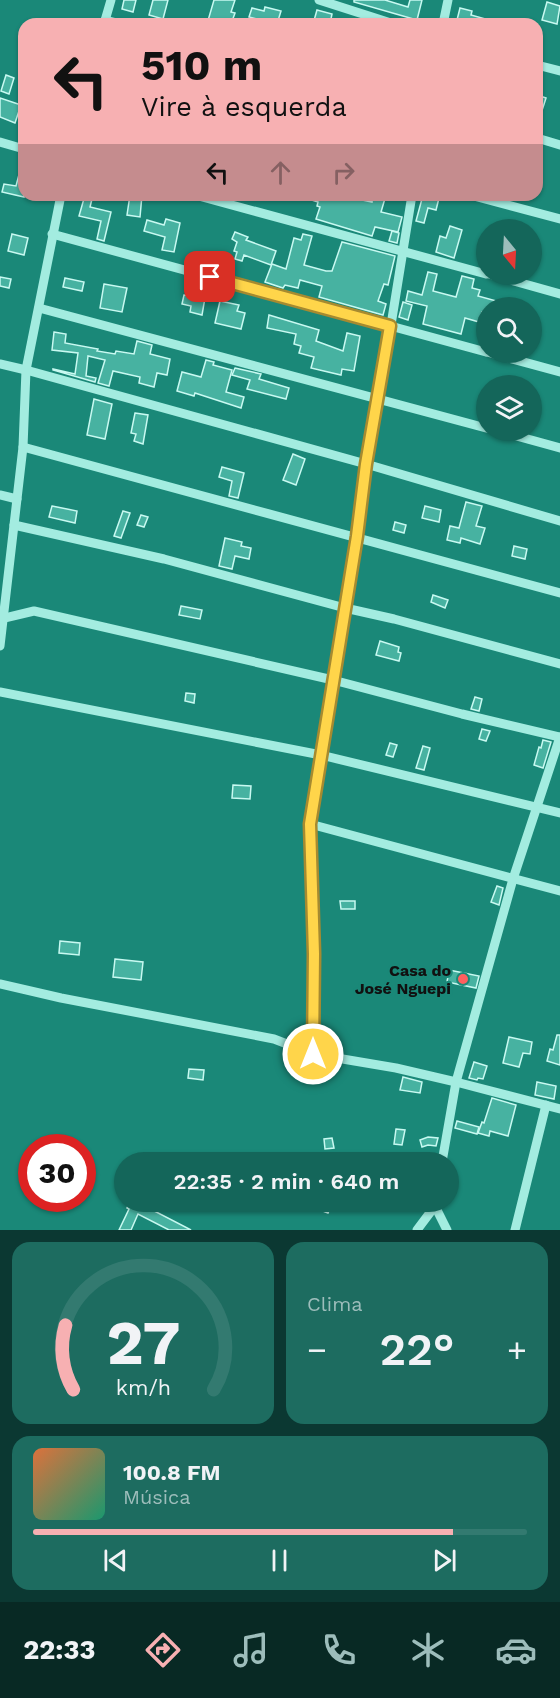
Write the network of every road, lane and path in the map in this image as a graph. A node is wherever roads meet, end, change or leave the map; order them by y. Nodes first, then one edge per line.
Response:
1 (111, 0) edge
2 (319, 0) edge
3 (448, 0) edge
4 (106, 18) edge
5 (375, 18) edge
6 (444, 18) edge
7 (543, 66) edge
8 (560, 71) edge
9 (543, 140) edge
10 (0, 142) edge
11 (560, 145) edge
12 (18, 147) edge
13 (60, 201) edge
14 (217, 201) edge
15 (411, 201) edge
16 (492, 201) edge
17 (560, 219) edge
18 (52, 234) junction
19 (403, 251) junction
20 (476, 271) edge
21 (528, 285) edge
22 (560, 294) edge
23 (39, 308) junction
24 (390, 326) junction
25 (476, 349) edge
26 (527, 363) edge
27 (0, 364) edge
28 (26, 370) junction
29 (560, 372) edge
30 (379, 399) junction
31 (476, 425) edge
32 (535, 441) edge
33 (23, 447) junction
34 (560, 448) edge
35 (366, 464) junction
36 (0, 495) edge
37 (17, 499) junction
38 (560, 521) edge
39 (14, 525) junction
40 (357, 536) junction
41 (560, 593) edge
42 (345, 608) junction
43 (2, 619) edge
44 (0, 646) edge
45 (560, 664) edge
46 (333, 680) junction
47 (0, 692) edge
48 (560, 737) edge
49 (321, 754) junction
50 (537, 807) junction
51 (560, 813) edge
52 (310, 824) junction
53 (513, 879) junction
54 (560, 891) edge
55 (0, 984) edge
56 (313, 1054) junction
57 (456, 1082) junction
58 (546, 1105) junction
59 (560, 1109) edge
60 (444, 1152) edge
61 (430, 1212) edge
62 (439, 1212) edge
63 (417, 1230) edge
64 (447, 1230) edge
65 (514, 1230) edge

1 - 4 street
2 - 5 street
3 - 6 street
7 - 8 street
9 - 11 street
10 - 12 street
13 - 18 street
14 - 19 street
15 - 19 street
16 - 17 street
18 - 23 street
18 - 24 street
19 - 20 street
19 - 24 street
21 - 22 street
23 - 28 street
23 - 30 street
24 - 25 street
24 - 30 street
26 - 29 street
27 - 28 street
28 - 33 street
28 - 35 street
30 - 31 street
30 - 35 street
32 - 34 street
33 - 37 street
33 - 40 street
35 - 38 street
35 - 40 street
36 - 37 street
37 - 39 street
39 - 42 street
39 - 43 street
40 - 41 street
40 - 42 street
42 - 45 street
42 - 46 street
43 - 44 street
43 - 46 street
46 - 48 street
46 - 49 street
47 - 49 street
48 - 50 street
49 - 50 street
49 - 52 street
50 - 51 street
50 - 53 street
52 - 53 street
52 - 56 street
53 - 54 street
53 - 57 street
55 - 56 street
56 - 57 street
57 - 58 street
57 - 60 street
58 - 59 street
58 - 65 street
61 - 63 street
62 - 64 street

